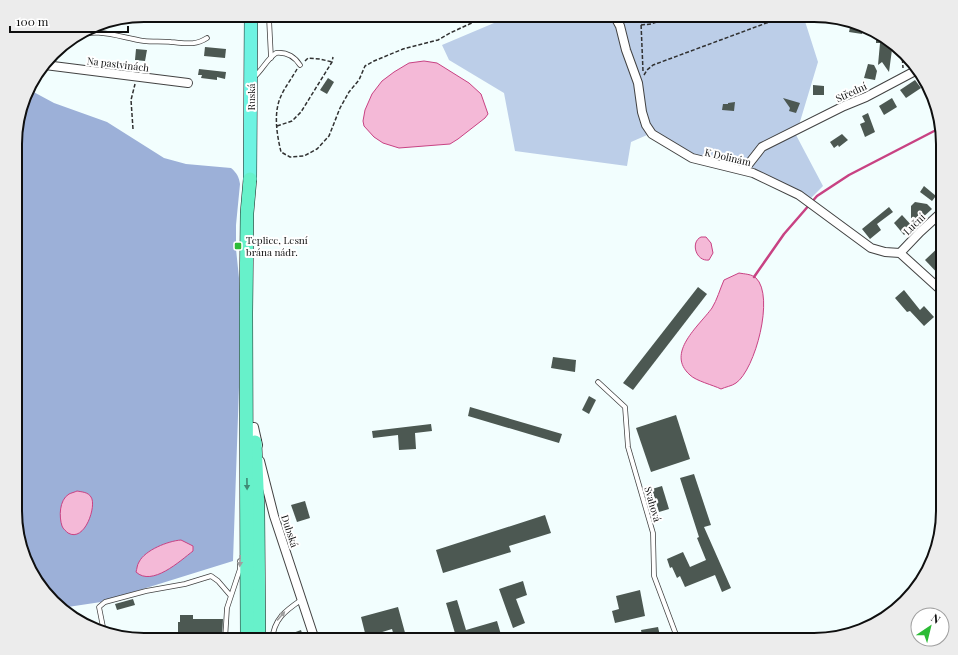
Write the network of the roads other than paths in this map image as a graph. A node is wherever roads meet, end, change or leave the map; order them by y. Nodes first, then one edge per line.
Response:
1 (252, 22) edge
2 (269, 22) edge
3 (618, 22) edge
4 (95, 33) edge
5 (207, 38) dead end
6 (271, 58) junction
7 (300, 65) road end
8 (51, 66) edge
9 (912, 72) edge
10 (251, 79) junction
11 (188, 84) dead end
12 (744, 170) junction
13 (250, 179) junction
14 (936, 217) edge
15 (900, 253) junction
16 (936, 286) edge
17 (598, 382) dead end
18 (254, 427) junction
19 (247, 509) junction
20 (241, 526) dead end
21 (241, 554) dead end
22 (230, 595) junction
23 (301, 600) junction
24 (103, 626) edge
25 (225, 633) edge
26 (247, 633) edge
27 (259, 633) edge
28 (274, 633) edge
29 (313, 633) edge
30 (675, 633) edge

1 - 10 main road, Ruská
2 - 6 lane
3 - 12 street, K Dolinám
4 - 5 lane
6 - 7 lane
6 - 10 lane
8 - 11 street, Na pastvinách
9 - 12 street, Střední
10 - 13 main road, Ruská
12 - 15 street, K Dolinám
13 - 18 highway
13 -> 19 highway
14 - 15 street, Luční
15 - 16 street
17 - 30 lane, Svahová
18 - 23 street, Dubská
18 - 27 highway
19 - 20 lane
19 - 26 highway
21 -> 22 lane
22 - 24 lane
22 - 25 lane
28 -> 23 lane
23 - 29 street, Dubská

